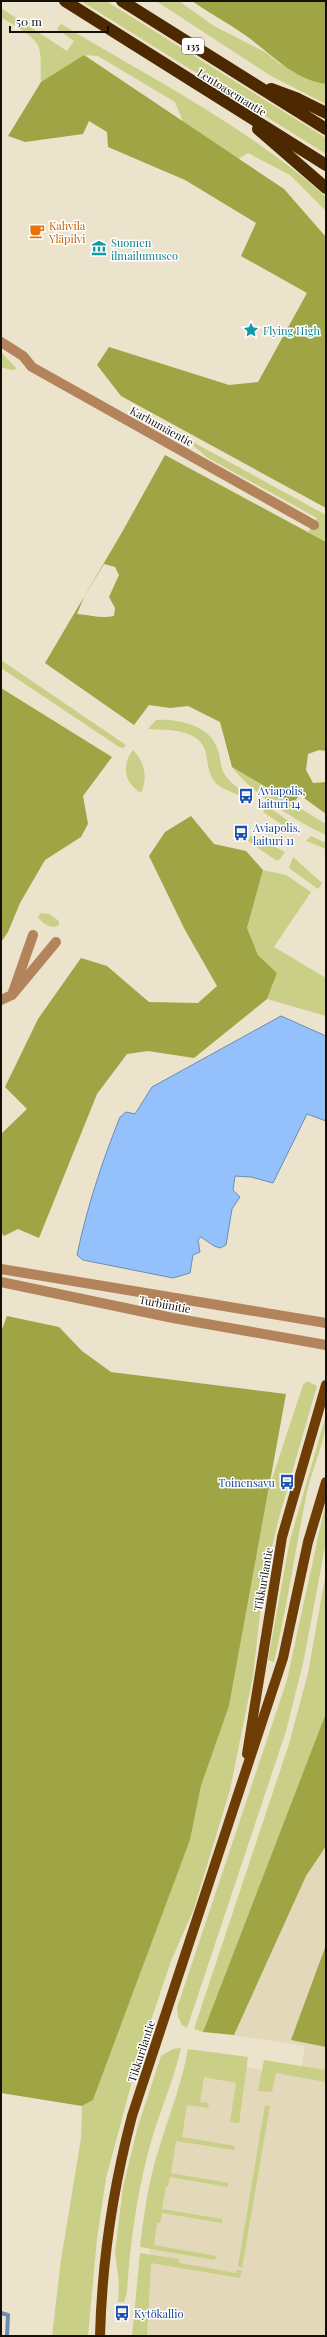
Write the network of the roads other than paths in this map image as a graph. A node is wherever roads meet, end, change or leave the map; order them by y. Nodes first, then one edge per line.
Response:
1 (66, 1) edge
2 (122, 1) edge
3 (247, 81) junction
4 (239, 112) junction
5 (326, 113) edge
6 (326, 129) edge
7 (326, 164) edge
8 (326, 188) edge
9 (1, 342) edge
10 (314, 525) dead end
11 (33, 935) dead end
12 (56, 942) dead end
13 (12, 995) junction
14 (1, 1000) edge
15 (1, 1269) edge
16 (1, 1282) edge
17 (326, 1323) edge
18 (326, 1346) edge
19 (326, 1385) edge
20 (326, 1482) edge
21 (243, 1782) junction
22 (100, 2336) edge

1 - 4 highway, Lentoasemantie
2 - 3 highway, Lentoasemantie / 135
3 - 5 highway
3 - 6 highway, Lentoasemantie / 135
4 - 7 highway, Lentoasemantie
4 - 8 highway
9 - 10 street, Karhumäentie
11 - 13 street
12 - 13 street
13 - 14 street
15 - 17 street, Turbiinitie
16 - 18 street, Turbiinitie
19 - 21 main road, Tikkurilantie
20 - 21 main road, Tikkurilantie
21 - 22 main road, Tikkurilantie

